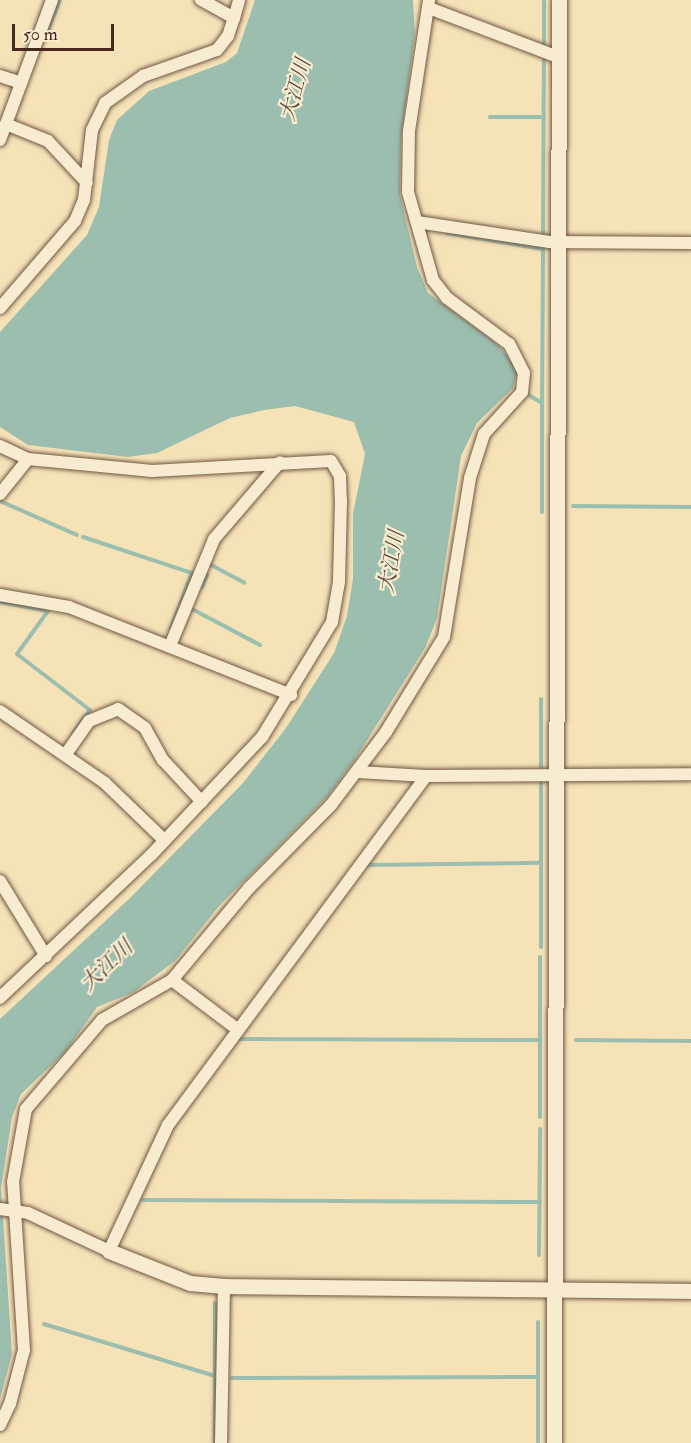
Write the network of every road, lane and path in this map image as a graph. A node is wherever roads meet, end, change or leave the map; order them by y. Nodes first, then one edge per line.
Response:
1 (52, 0) edge
2 (201, 0) edge
3 (239, 0) edge
4 (559, 0) edge
5 (429, 4) edge
6 (234, 18) junction
7 (558, 57) junction
8 (0, 76) edge
9 (21, 83) junction
10 (6, 124) junction
11 (0, 140) edge
12 (87, 183) junction
13 (417, 222) junction
14 (557, 242) junction
15 (691, 243) edge
16 (0, 308) edge
17 (0, 446) edge
18 (28, 459) junction
19 (280, 462) junction
20 (0, 494) edge
21 (0, 595) edge
22 (170, 646) junction
23 (291, 694) junction
24 (0, 711) edge
25 (66, 754) junction
26 (358, 772) junction
27 (556, 774) junction
28 (691, 774) edge
29 (426, 776) junction
30 (202, 802) junction
31 (165, 841) junction
32 (0, 881) edge
33 (46, 956) junction
34 (172, 980) junction
35 (0, 998) edge
36 (237, 1029) junction
37 (8, 1208) edge
38 (109, 1251) junction
39 (224, 1286) junction
40 (554, 1290) junction
41 (691, 1291) edge
42 (0, 1425) edge
43 (221, 1443) edge
44 (554, 1443) edge

1 - 9 street
2 - 6 street
3 - 6 street
4 - 7 street
5 - 7 street
5 - 13 street
6 - 12 street
7 - 14 street
8 - 9 street
9 - 10 street
10 - 11 street
10 - 12 street
12 - 16 street
13 - 14 street
13 - 26 street
14 - 15 street
14 - 27 street
17 - 18 street
18 - 19 street
18 - 20 street
19 - 22 street
19 - 23 street
21 - 22 street
22 - 23 street
23 - 30 street
24 - 25 street
25 - 30 street
25 - 31 street
26 - 29 street
26 - 34 street
27 - 28 street
27 - 29 street
27 - 40 street
29 - 36 street
30 - 31 street
31 - 33 street
32 - 33 street
33 - 35 street
34 - 36 street
34 - 37 street
36 - 38 street
37 - 38 street
37 - 42 street
38 - 39 street
39 - 40 street
39 - 43 street
40 - 41 street
40 - 44 street

